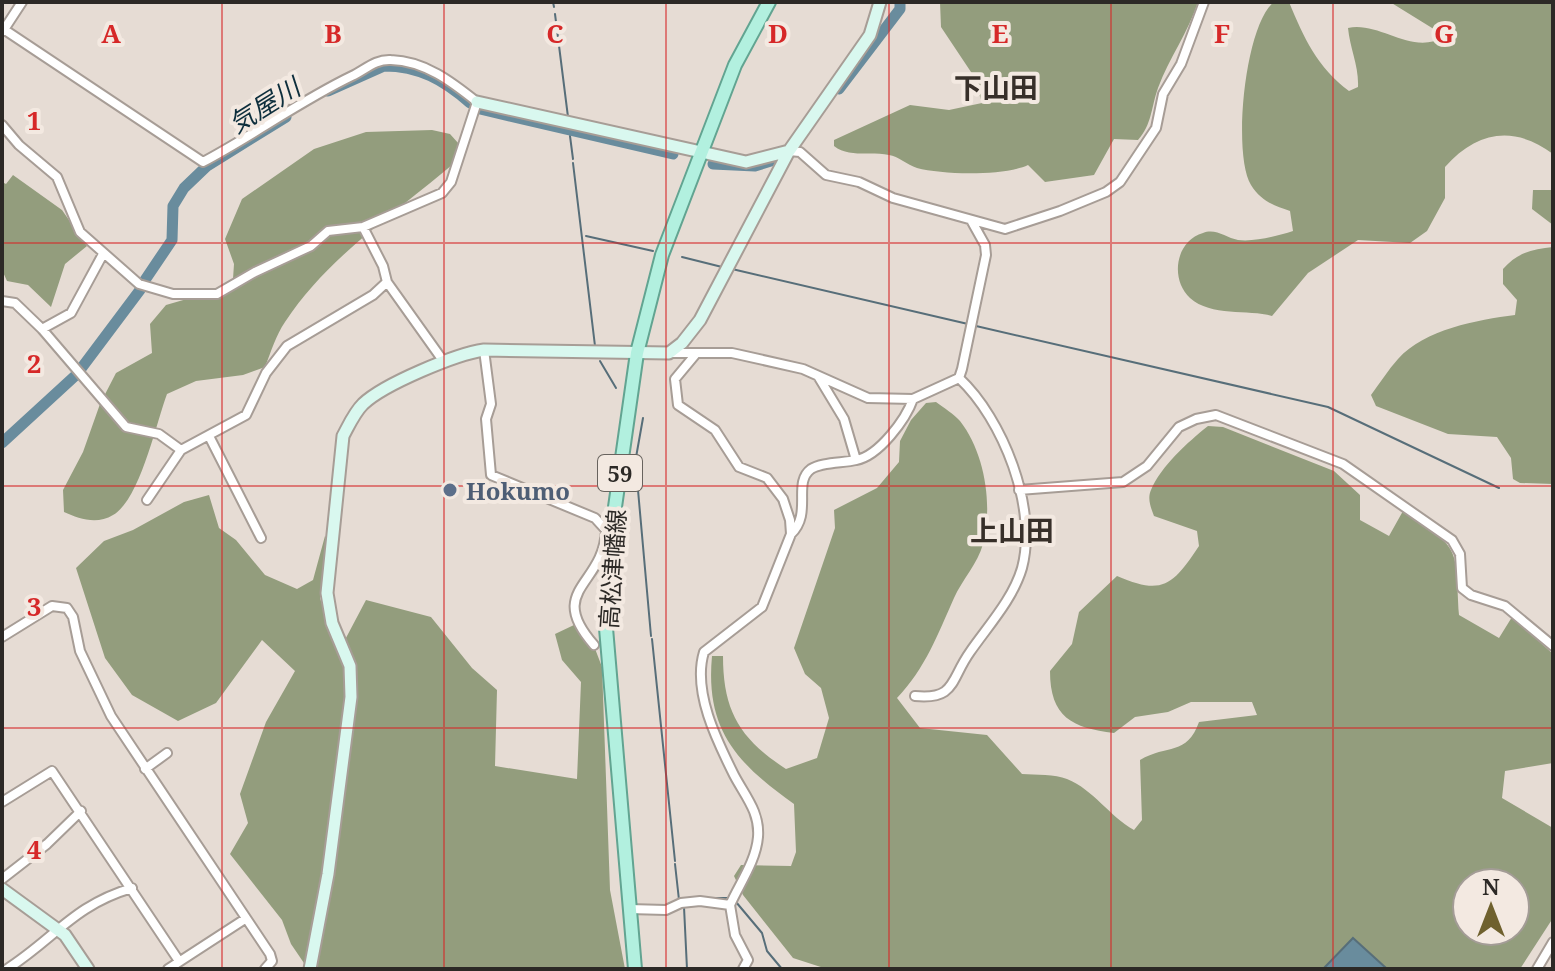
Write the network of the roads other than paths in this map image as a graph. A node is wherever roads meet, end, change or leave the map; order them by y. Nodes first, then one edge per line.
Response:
1 (22, 2) edge
2 (769, 2) edge
3 (880, 2) edge
4 (1204, 2) edge
5 (3, 30) edge
6 (477, 102) junction
7 (2, 126) edge
8 (789, 151) junction
9 (698, 154) junction
10 (971, 220) junction
11 (363, 227) junction
12 (103, 254) junction
13 (387, 282) junction
14 (2, 301) edge
15 (42, 329) junction
16 (484, 350) junction
17 (637, 353) junction
18 (669, 353) junction
19 (695, 355) junction
20 (444, 362) junction
21 (818, 375) junction
22 (959, 378) junction
23 (913, 399) junction
24 (209, 436) junction
25 (181, 450) junction
26 (856, 460) junction
27 (1019, 490) junction
28 (147, 500) dead end
29 (791, 534) junction
30 (261, 538) dead end
31 (604, 564) junction
32 (2, 637) edge
33 (594, 645) dead end
34 (1553, 646) edge
35 (915, 696) dead end
36 (167, 753) dead end
37 (145, 769) junction
38 (2, 802) edge
39 (81, 811) junction
40 (2, 879) edge
41 (132, 888) junction
42 (2, 889) edge
43 (730, 905) junction
44 (629, 909) junction
45 (245, 919) junction
46 (56, 928) junction
47 (1553, 942) edge
48 (179, 961) junction
49 (7, 969) edge
50 (88, 969) edge
51 (168, 969) edge
52 (265, 969) edge
53 (310, 969) edge
54 (635, 969) edge
55 (743, 969) edge
56 (1537, 969) edge

1 - 5 street
2 - 9 main road, 高松津幡線 / 59
3 - 8 street
4 - 10 street
5 - 6 street
6 - 9 street
6 - 11 street
7 - 12 street
8 - 9 street
8 - 10 street
8 - 18 street
9 - 17 main road, 高松津幡線 / 59
10 - 22 street
11 - 12 street
11 - 13 street
12 - 15 street
13 - 20 street
13 - 24 street
14 - 15 street
15 - 25 street
16 - 17 street
16 - 20 street
16 - 31 street
17 - 18 street
17 - 31 main road, 高松津幡線 / 59
18 - 19 street
19 - 21 street
19 - 29 street
20 - 53 street
21 - 23 street
21 - 26 street
22 - 23 street
22 - 27 street
23 - 26 street
24 - 25 street
24 - 30 street
25 - 28 street
26 - 29 street
27 - 34 street
27 - 35 street
29 - 43 street
31 - 33 street
31 - 44 main road, 高松津幡線 / 59
32 - 37 street
36 - 37 street
37 - 45 street
38 - 39 street
39 - 40 street
39 - 41 street
41 - 46 street
41 - 48 street
42 - 46 street
43 - 44 street
43 - 55 street
44 - 54 main road, 高松津幡線 / 59
45 - 48 street
45 - 52 street
46 - 49 street
46 - 50 street
47 - 56 street
48 - 51 street

